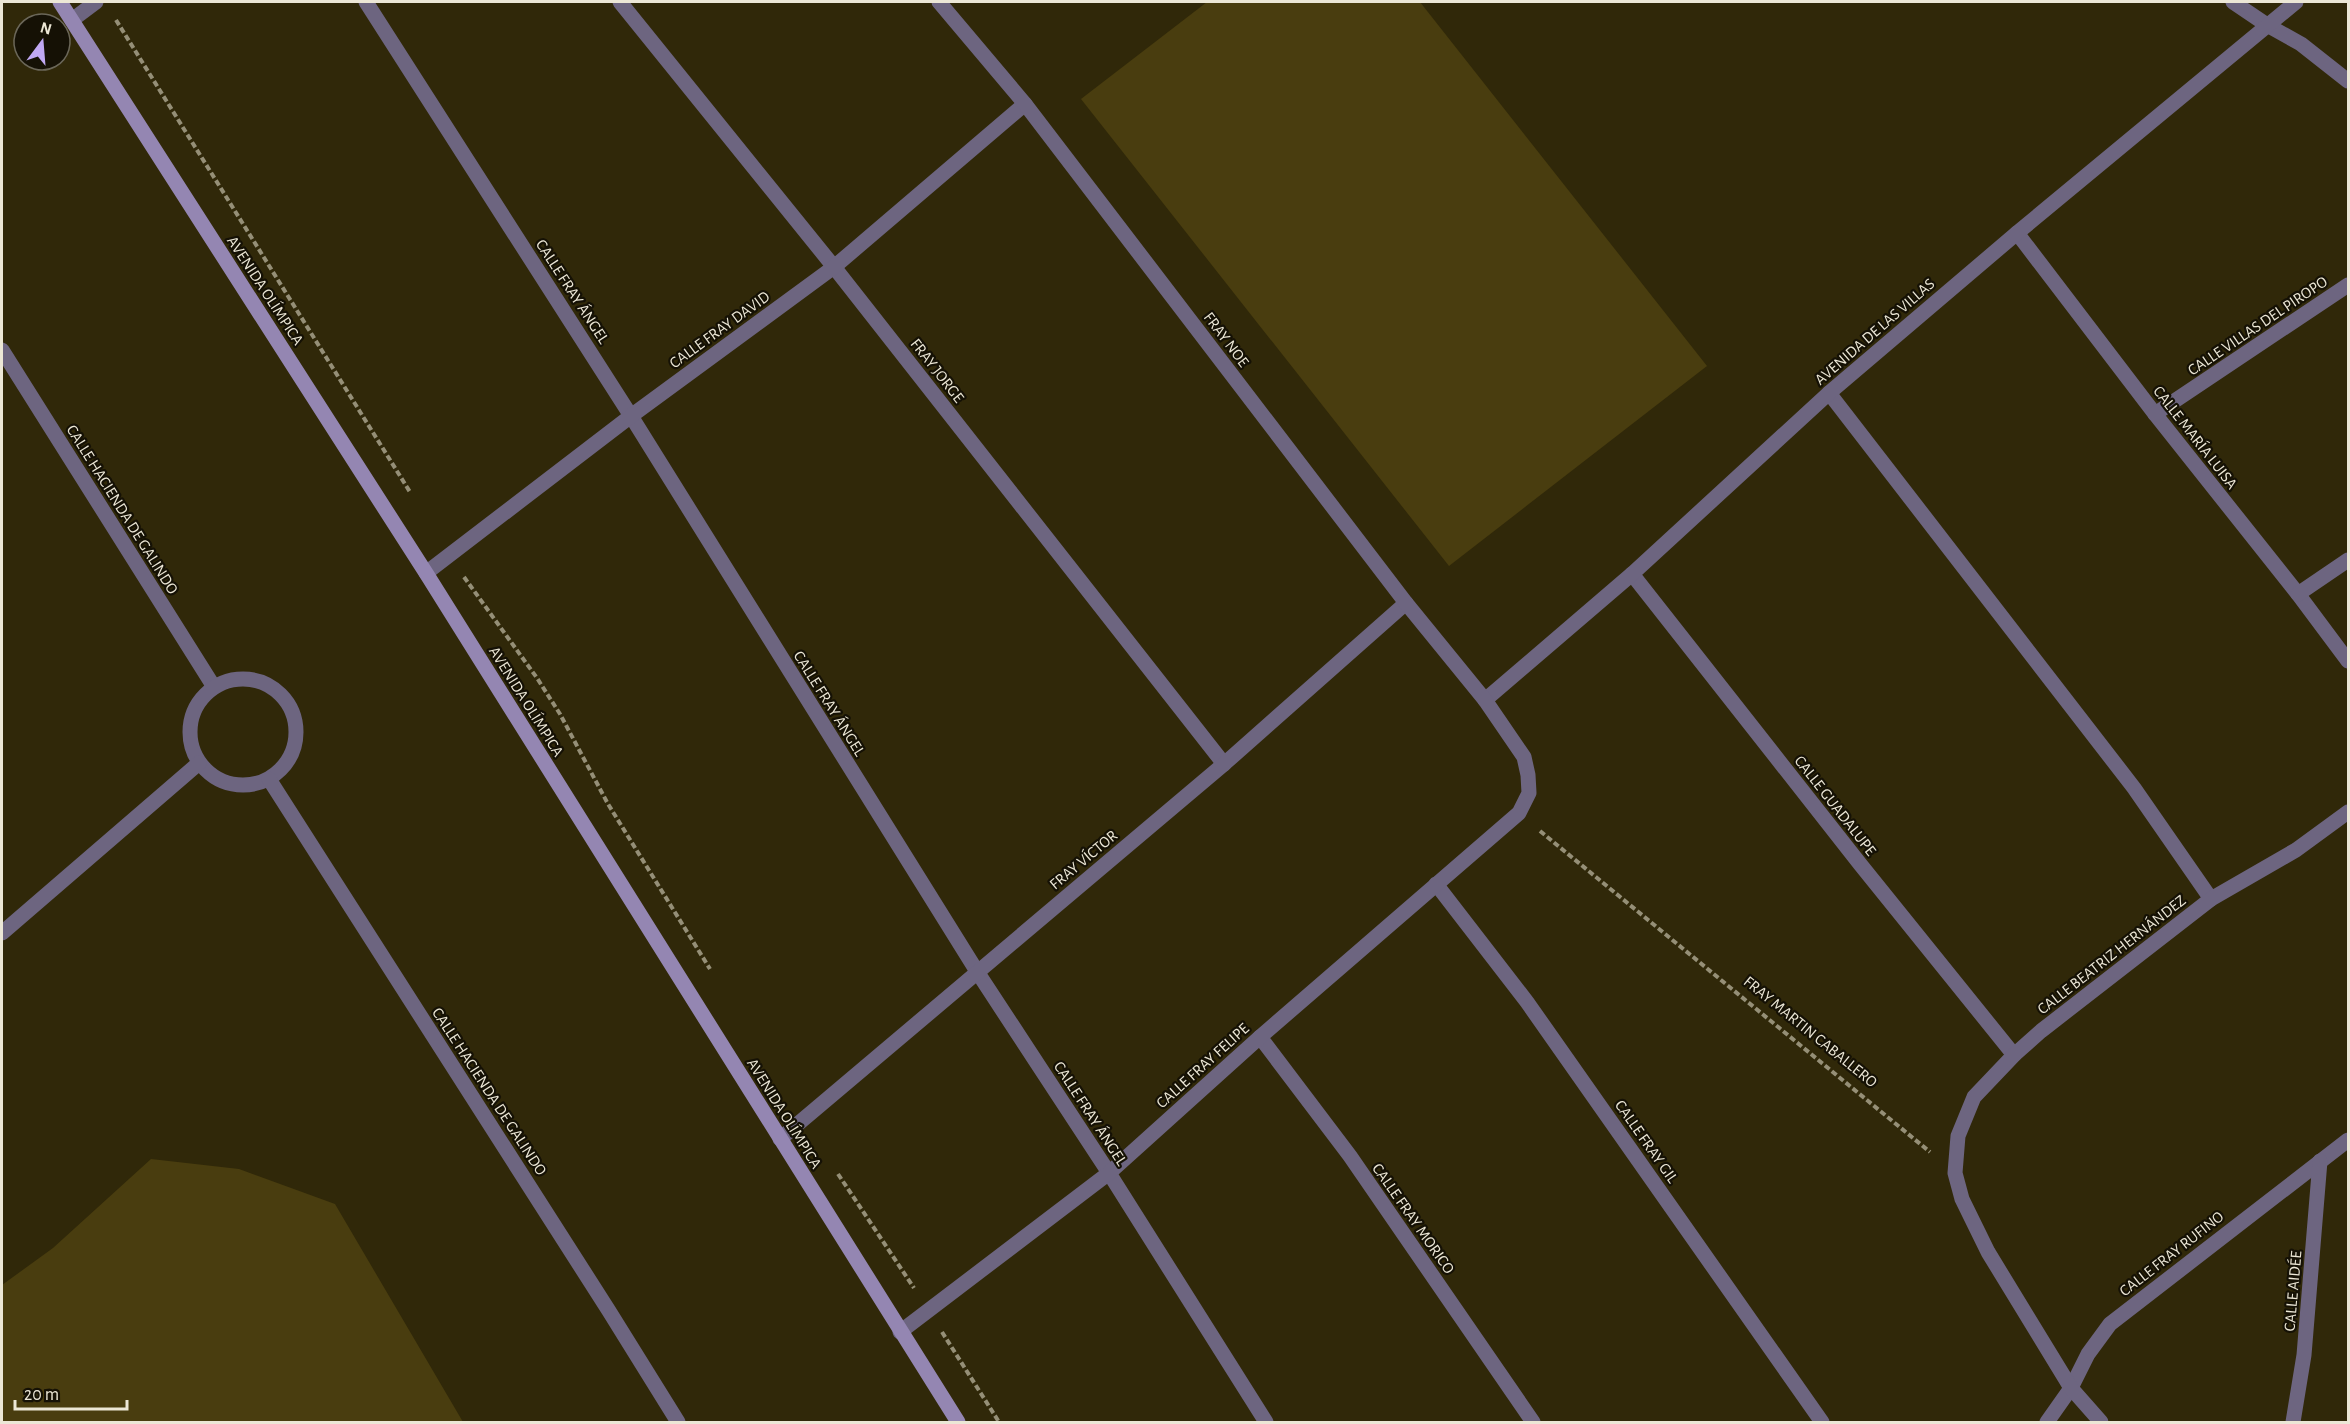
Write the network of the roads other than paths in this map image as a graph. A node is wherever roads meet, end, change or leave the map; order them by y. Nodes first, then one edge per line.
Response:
1 (96, 2) edge
2 (366, 2) edge
3 (620, 2) edge
4 (939, 2) edge
5 (2233, 2) edge
6 (2296, 2) edge
7 (72, 20) joint
8 (2266, 25) junction
9 (2349, 81) edge
10 (1025, 105) junction
11 (2017, 233) junction
12 (834, 267) junction
13 (2349, 285) edge
14 (2, 350) edge
15 (1829, 393) junction
16 (2155, 414) junction
17 (631, 416) junction
18 (2349, 560) edge
19 (426, 573) junction
20 (1632, 574) junction
21 (2298, 594) junction
22 (1406, 603) junction
23 (2349, 662) edge
24 (214, 687) junction
25 (1485, 700) junction
26 (199, 764) junction
27 (1224, 764) junction
28 (269, 779) junction
29 (2349, 812) edge
30 (1436, 884) junction
31 (2211, 900) junction
32 (2, 933) edge
33 (978, 973) junction
34 (1260, 1037) junction
35 (2014, 1055) junction
36 (780, 1139) junction
37 (2349, 1140) edge
38 (2320, 1161) junction
39 (1109, 1173) junction
40 (900, 1332) junction
41 (2072, 1388) junction
42 (678, 1422) edge
43 (958, 1422) edge
44 (1266, 1422) edge
45 (1533, 1422) edge
46 (1822, 1422) edge
47 (2047, 1422) edge
48 (2100, 1422) edge
49 (2293, 1422) edge

1 - 7 street
2 - 17 street, CALLE FRAY ÁNGEL
3 - 12 street, FRAY JORGE
4 - 10 street, FRAY NOE
5 - 8 street
6 - 8 street, AVENIDA DE LAS VILLAS
7 - 19 street, AVENIDA OLÍMPICA
8 - 9 street
8 - 11 street, AVENIDA DE LAS VILLAS
10 - 12 street, CALLE FRAY DAVID
10 - 22 street, FRAY NOE
11 - 15 street, AVENIDA DE LAS VILLAS
11 - 16 street, CALLE MARÍA LUISA
12 - 17 street, CALLE FRAY DAVID
12 - 27 street, FRAY JORGE
13 - 16 street, CALLE VILLAS DEL PIROPO
14 - 24 street, CALLE HACIENDA DE GALINDO
15 - 20 street, AVENIDA DE LAS VILLAS
15 - 31 street
16 - 21 street, CALLE MARÍA LUISA
17 - 19 street, CALLE FRAY DAVID
17 - 33 street, CALLE FRAY ÁNGEL
18 - 21 street
19 - 36 street, AVENIDA OLÍMPICA
20 - 25 street, AVENIDA DE LAS VILLAS
20 - 35 street, CALLE GUADALUPE
21 - 23 street, CALLE MARÍA LUISA
22 - 25 street, FRAY NOE
22 - 27 street, FRAY VÍCTOR
24 - 26 street
24 - 28 street
25 - 30 street, CALLE FRAY FELIPE
26 - 28 street
26 - 32 street
27 - 33 street, FRAY VÍCTOR
28 - 42 street, CALLE HACIENDA DE GALINDO
29 - 31 street, CALLE BEATRIZ HERNÁNDEZ
30 - 34 street, CALLE FRAY FELIPE
30 - 46 street, CALLE FRAY GIL
31 - 35 street, CALLE BEATRIZ HERNÁNDEZ
33 - 36 street, FRAY VÍCTOR
33 - 39 street, CALLE FRAY ÁNGEL
34 - 39 street, CALLE FRAY FELIPE
34 - 45 street, CALLE FRAY MORICO
35 - 41 street, CALLE BEATRIZ HERNÁNDEZ
36 - 40 street, AVENIDA OLÍMPICA
37 - 38 street, CALLE FRAY RUFINO
38 - 41 street, CALLE FRAY RUFINO
38 - 49 street, CALLE AIDÉE
39 - 40 street, CALLE FRAY FELIPE
39 - 44 street, CALLE FRAY ÁNGEL
40 - 43 street, AVENIDA OLÍMPICA
41 - 47 street, CALLE FRAY RUFINO
41 - 48 street

